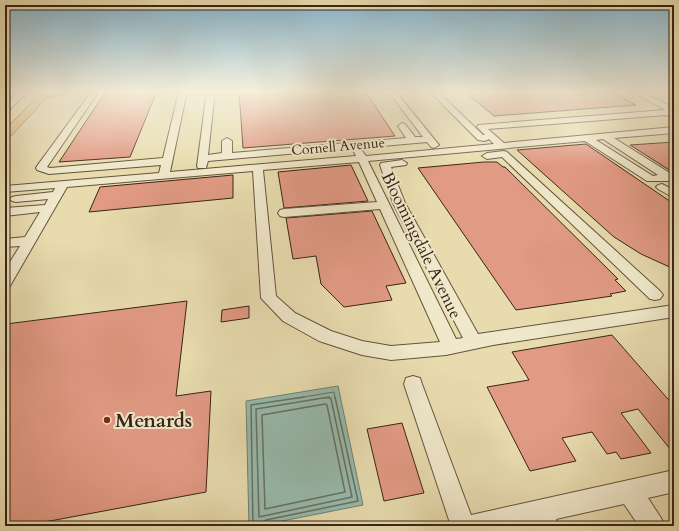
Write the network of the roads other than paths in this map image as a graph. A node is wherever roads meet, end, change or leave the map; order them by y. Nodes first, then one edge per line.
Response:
1 (24, 116) edge
2 (78, 116) edge
3 (177, 116) edge
4 (208, 116) edge
5 (411, 116) edge
6 (458, 116) edge
7 (621, 116) edge
8 (661, 116) edge
9 (402, 126) dead end
10 (493, 126) junction
11 (672, 133) edge
12 (5, 136) edge
13 (604, 136) junction
14 (587, 138) junction
15 (430, 139) junction
16 (412, 140) junction
17 (227, 141) dead end
18 (356, 145) junction
19 (498, 146) junction
20 (439, 151) junction
21 (226, 156) junction
22 (203, 158) junction
23 (361, 158) junction
24 (167, 161) junction
25 (258, 167) junction
26 (202, 172) junction
27 (164, 175) junction
28 (672, 179) edge
29 (63, 184) junction
30 (662, 187) dead end
31 (5, 189) edge
32 (674, 194) edge
33 (56, 195) junction
34 (16, 199) dead end
35 (383, 205) junction
36 (48, 208) junction
37 (5, 212) edge
38 (284, 213) dead end
39 (28, 241) junction
40 (5, 243) edge
41 (5, 282) edge
42 (655, 295) dead end
43 (674, 311) edge
44 (474, 342) junction
45 (451, 347) junction
46 (413, 384) dead end
47 (674, 481) edge
48 (629, 491) junction
49 (543, 518) edge
50 (464, 526) edge
51 (472, 526) edge
52 (653, 526) edge

1 - 12 main road
2 - 24 street
3 - 24 street
4 - 22 street
5 - 15 street
6 - 19 street
7 - 10 street
8 - 10 street
9 - 16 street
10 - 19 street
11 - 13 street, Cornell Avenue
13 - 14 street, Cornell Avenue
13 - 28 street
14 - 19 street, Cornell Avenue
14 - 28 street
15 - 16 street
15 - 20 street
16 - 18 street
17 - 21 street
18 - 21 street
18 - 23 street, Bloomingdale Avenue
19 - 20 street, Cornell Avenue
19 - 42 street
19 - 44 street
20 - 23 street, Cornell Avenue
21 - 22 street
22 - 26 street
23 - 25 street, Cornell Avenue
23 - 35 street, Bloomingdale Avenue
24 - 27 street
25 - 26 street, Cornell Avenue
25 - 45 street
26 - 27 street, Cornell Avenue
27 - 29 street, Cornell Avenue
29 - 31 street, Cornell Avenue
29 - 33 street
30 - 32 street
33 - 34 street
33 - 36 street
35 - 38 street
35 - 45 street, Bloomingdale Avenue
36 - 37 street
36 - 39 street
39 - 40 street
39 - 41 street
43 - 44 street
44 - 45 street
46 - 50 street
47 - 48 street
48 - 49 street
48 - 52 street
49 - 51 street

